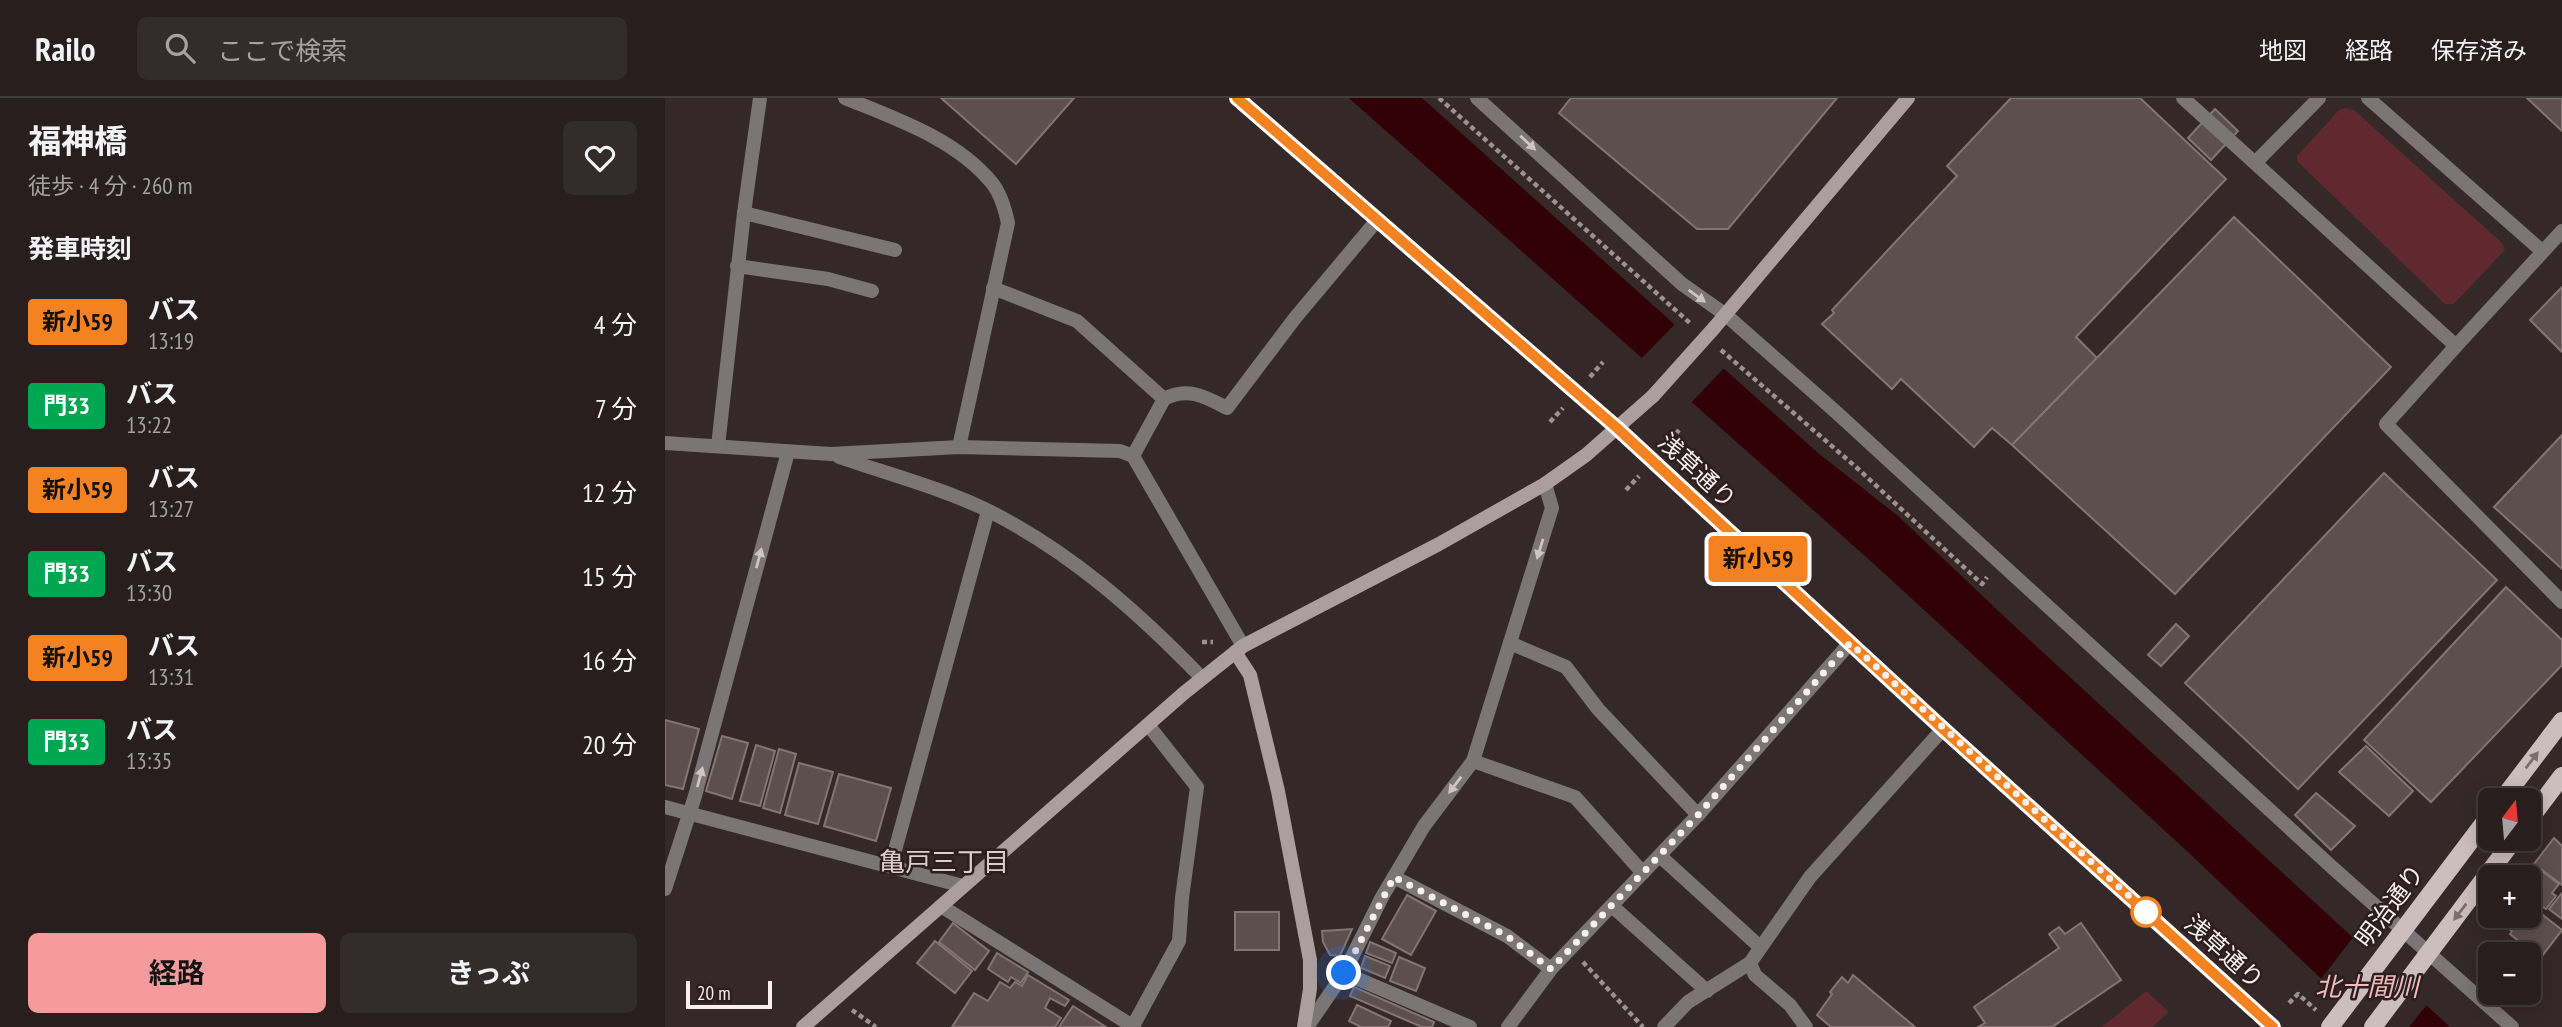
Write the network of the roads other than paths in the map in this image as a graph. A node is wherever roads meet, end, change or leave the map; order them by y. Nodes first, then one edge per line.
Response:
1 (760, 98) edge
2 (845, 98) edge
3 (1237, 98) edge
4 (1477, 98) edge
5 (1908, 98) edge
6 (2183, 98) edge
7 (2319, 98) edge
8 (2368, 98) edge
9 (2255, 163) junction
10 (744, 213) junction
11 (1378, 219) junction
12 (2562, 231) edge
13 (895, 250) dead end
14 (2542, 251) junction
15 (737, 266) junction
16 (993, 288) junction
17 (872, 291) dead end
18 (1726, 315) junction
19 (2456, 346) junction
20 (1164, 399) junction
21 (1617, 428) junction
22 (665, 443) edge
23 (718, 446) junction
24 (959, 447) junction
25 (788, 452) junction
26 (831, 454) junction
27 (1133, 456) junction
28 (1545, 484) junction
29 (988, 511) junction
30 (2562, 602) edge
31 (1510, 643) junction
32 (1850, 643) junction
33 (1239, 649) junction
34 (1202, 678) junction
35 (2562, 721) edge
36 (1149, 726) junction
37 (1943, 729) junction
38 (1473, 761) junction
39 (2562, 776) edge
40 (2511, 788) edge
41 (2541, 804) edge
42 (665, 807) edge
43 (688, 813) junction
44 (1698, 815) junction
45 (2478, 831) edge
46 (2505, 851) edge
47 (1660, 856) junction
48 (891, 865) junction
49 (1643, 873) junction
50 (1394, 877) junction
51 (963, 886) junction
52 (665, 889) edge
53 (941, 906) junction
54 (1612, 906) junction
55 (2397, 938) junction
56 (1760, 947) junction
57 (2430, 952) junction
58 (1750, 963) junction
59 (1551, 969) junction
60 (1344, 973) junction
61 (1707, 991) junction
62 (2329, 1020) edge
63 (803, 1027) edge
64 (1133, 1027) edge
65 (1306, 1027) edge
66 (1470, 1027) edge
67 (1508, 1027) edge
68 (1664, 1027) edge
69 (1806, 1027) edge
70 (2273, 1027) edge
71 (2373, 1027) edge
72 (2512, 1027) edge

1 - 10 street
2 - 16 street
3 - 11 street, 浅草通り
4 -> 18 street
5 - 18 street
6 - 9 street
7 - 9 street
8 - 14 street
9 - 19 street
10 - 13 street
10 - 15 street
11 - 20 street
11 - 21 street, 浅草通り
12 - 14 street
14 - 19 street
15 - 17 street
15 - 23 street
16 - 20 street
16 - 24 street
18 - 21 street, bridge
18 - 55 street
19 - 30 street
20 - 27 street
21 - 28 street
21 - 32 street, 浅草通り
22 - 23 street
23 - 25 street
24 - 26 street
24 - 27 street
25 - 26 street
43 -> 25 street
26 - 29 street
27 - 33 street
28 -> 31 street
28 - 33 street
29 - 34 street
29 - 48 street
31 - 38 street
31 - 44 street
32 - 37 street, 浅草通り
32 - 44 street
33 - 34 street
33 - 65 street
34 - 36 street
40 -> 35 main road
36 - 51 street
36 - 64 street
37 - 56 street
37 - 70 street, 浅草通り
38 - 49 street
38 -> 50 street
39 - 41 main road
42 - 43 street
43 - 48 street
43 - 52 street
44 - 47 street
45 - 55 main road, 明治通り
46 -> 57 main road
47 - 49 street
47 - 56 street
48 - 51 street
49 - 54 street
50 - 59 street
50 - 60 street
51 - 53 street
53 - 63 street
53 - 64 street
54 - 59 street
54 - 61 street
55 - 57 street
55 - 62 main road, 明治通り
56 - 58 street
57 - 71 main road
57 - 72 street
58 - 61 street
58 - 69 street
59 - 67 street
60 - 65 street
60 - 66 street
61 - 68 street

